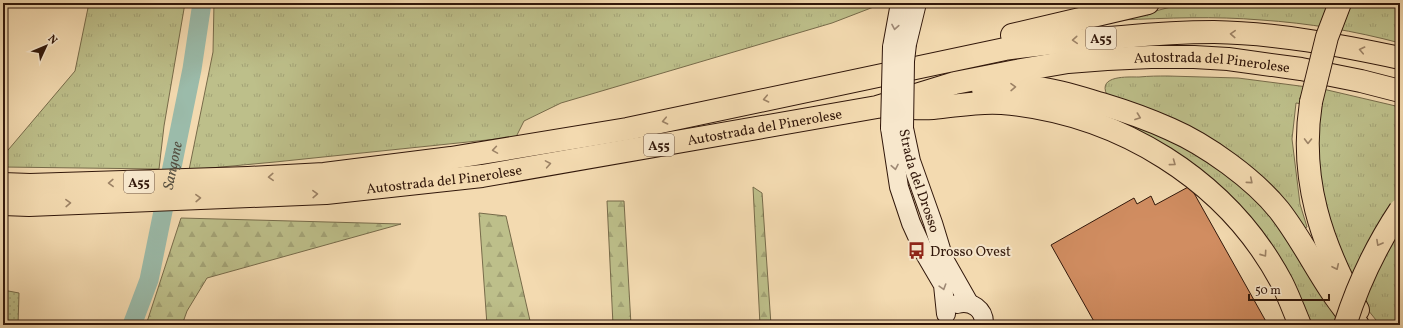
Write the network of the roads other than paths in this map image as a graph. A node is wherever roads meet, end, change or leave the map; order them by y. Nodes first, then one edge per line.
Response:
1 (900, 3) edge
2 (917, 3) edge
3 (1148, 3) edge
4 (1340, 3) edge
5 (900, 46) junction
6 (1400, 58) edge
7 (804, 91) junction
8 (1400, 91) edge
9 (877, 107) junction
10 (897, 128) junction
11 (3, 184) edge
12 (30, 195) junction
13 (3, 204) edge
14 (1400, 210) edge
15 (969, 303) junction
16 (945, 319) edge
17 (984, 325) edge
18 (1300, 325) edge
19 (1345, 325) edge
20 (1358, 325) edge
21 (1366, 325) edge

1 -> 5 street, Strada del Drosso
2 - 5 street, Strada del Drosso
3 - 7 highway
4 -> 21 highway, bridge
5 - 10 street, Strada del Drosso, bridge
6 -> 7 highway, Autostrada del Pinerolese / A55
7 -> 12 highway, Autostrada del Pinerolese / A55
8 - 9 highway, Autostrada del Pinerolese / A55
12 -> 9 highway, Autostrada del Pinerolese / A55
9 -> 18 highway
9 -> 20 highway
10 - 15 street, Strada del Drosso
10 -> 16 street, Strada del Drosso
11 - 12 highway, Autostrada del Pinerolese / A55
12 - 13 highway, Autostrada del Pinerolese / A55
14 -> 19 highway, bridge
15 - 16 street
15 - 17 street, Strada del Drosso

